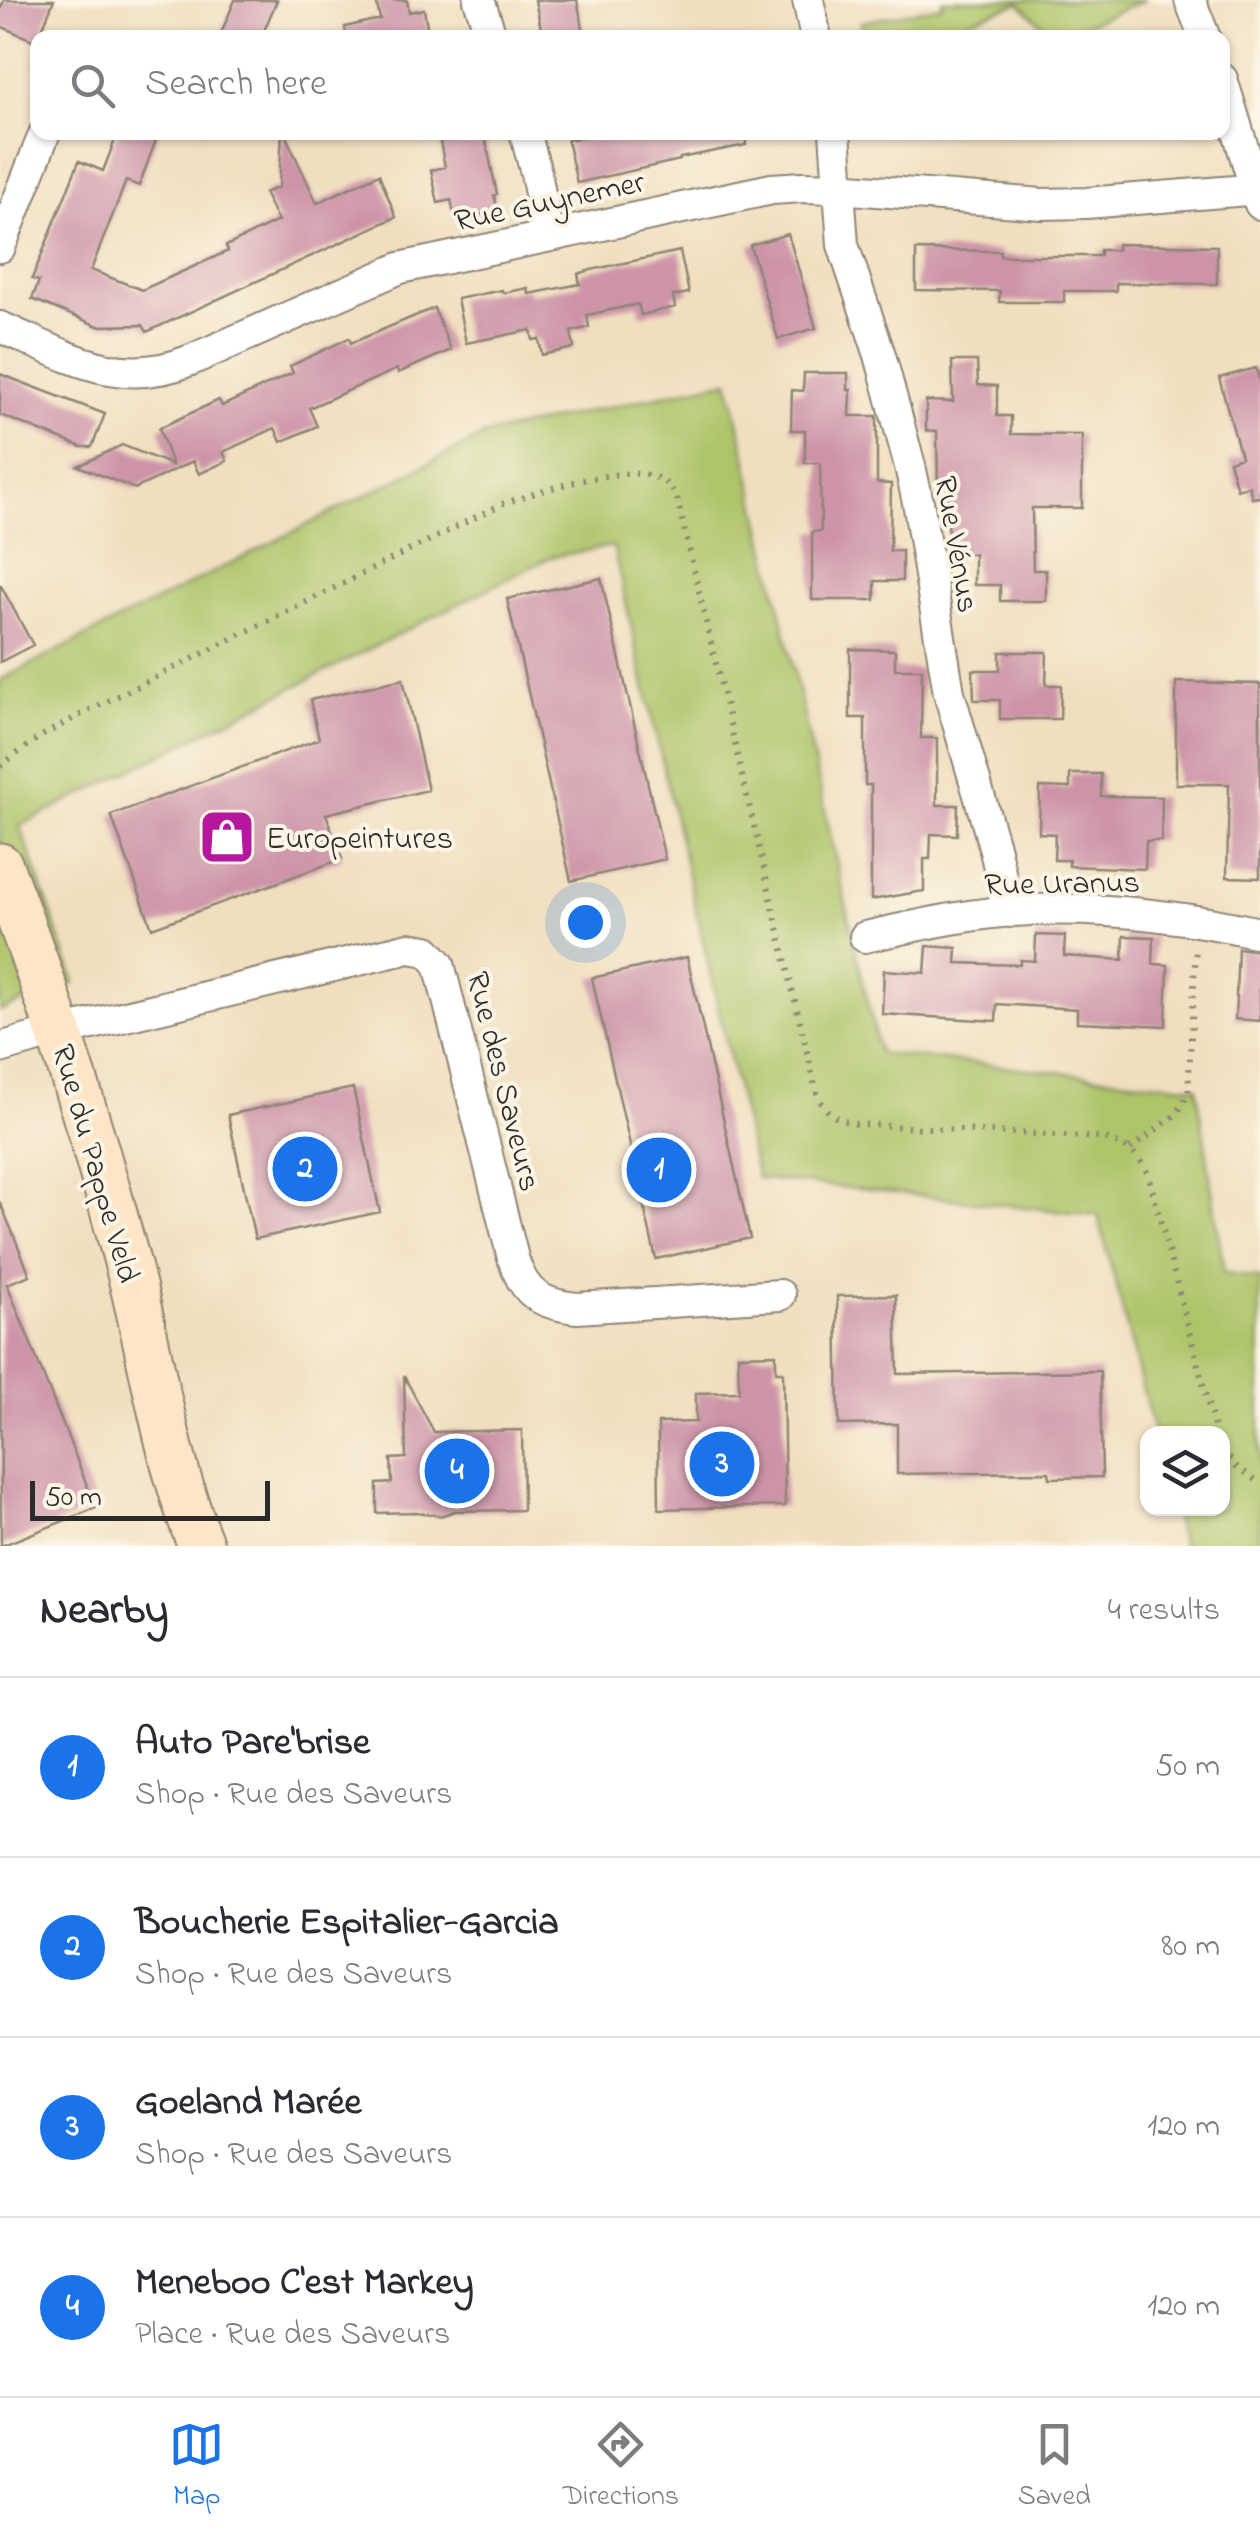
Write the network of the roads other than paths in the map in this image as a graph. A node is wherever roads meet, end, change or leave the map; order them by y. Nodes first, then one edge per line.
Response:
1 (479, 0) edge
2 (808, 0) edge
3 (1190, 0) edge
4 (489, 30) edge
5 (814, 30) edge
6 (1203, 30) edge
7 (1230, 104) edge
8 (41, 140) edge
9 (527, 140) edge
10 (835, 140) edge
11 (838, 188) junction
12 (1259, 194) edge
13 (548, 235) junction
14 (0, 247) edge
15 (0, 327) edge
16 (0, 866) edge
17 (1009, 912) junction
18 (1260, 933) edge
19 (864, 938) dead end
20 (59, 1032) junction
21 (0, 1048) edge
22 (780, 1295) dead end
23 (174, 1465) junction
24 (180, 1546) edge
25 (202, 1546) edge

1 - 4 street
2 - 5 street
3 - 6 street
7 - 12 street
8 - 14 street
9 - 13 street
10 - 11 street, Rue Vénus
11 - 12 street, Rue Guynemer
11 - 13 street, Rue Guynemer
11 - 17 street, Rue Vénus
13 - 15 street, Rue Guynemer
16 - 20 street, Rue du Pappe Veld
17 - 18 street, Rue Uranus
17 - 19 street, Rue Uranus
20 - 21 street
20 - 22 street, Rue des Saveurs
20 - 23 street, Rue du Pappe Veld
23 - 24 street, Rue du Pappe Veld
23 - 25 street, Rue du Pappe Veld

